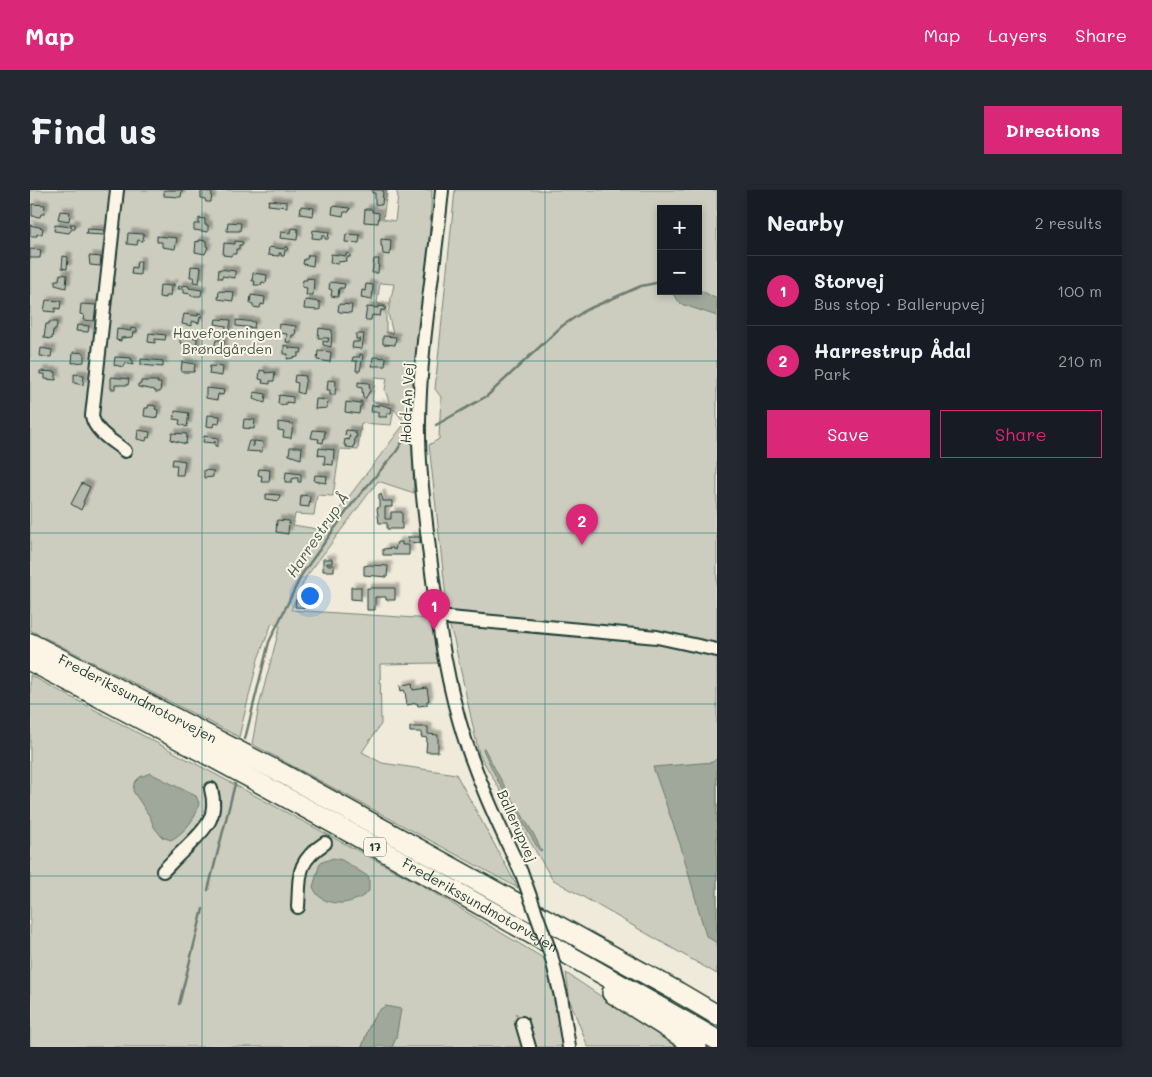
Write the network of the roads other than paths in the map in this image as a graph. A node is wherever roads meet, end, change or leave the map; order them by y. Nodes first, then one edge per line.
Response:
1 (117, 190) edge
2 (442, 190) edge
3 (125, 451) dead end
4 (438, 617) junction
5 (30, 643) edge
6 (717, 650) edge
7 (30, 661) edge
8 (211, 790) dead end
9 (325, 843) dead end
10 (163, 871) dead end
11 (298, 907) dead end
12 (496, 914) junction
13 (717, 1015) edge
14 (522, 1023) dead end
15 (717, 1040) edge
16 (528, 1047) edge
17 (569, 1047) edge
18 (697, 1047) edge

1 - 3 street
2 - 4 street, Hold-An Vej
4 - 6 street
4 - 17 street, Ballerupvej, bridge
5 - 13 highway, Frederikssundmotorvejen / 17
7 - 12 highway, Frederikssundmotorvejen / 17
8 - 10 street
9 - 11 street
12 - 15 highway, Frederikssundmotorvejen / 17
12 - 18 highway
14 - 16 street

